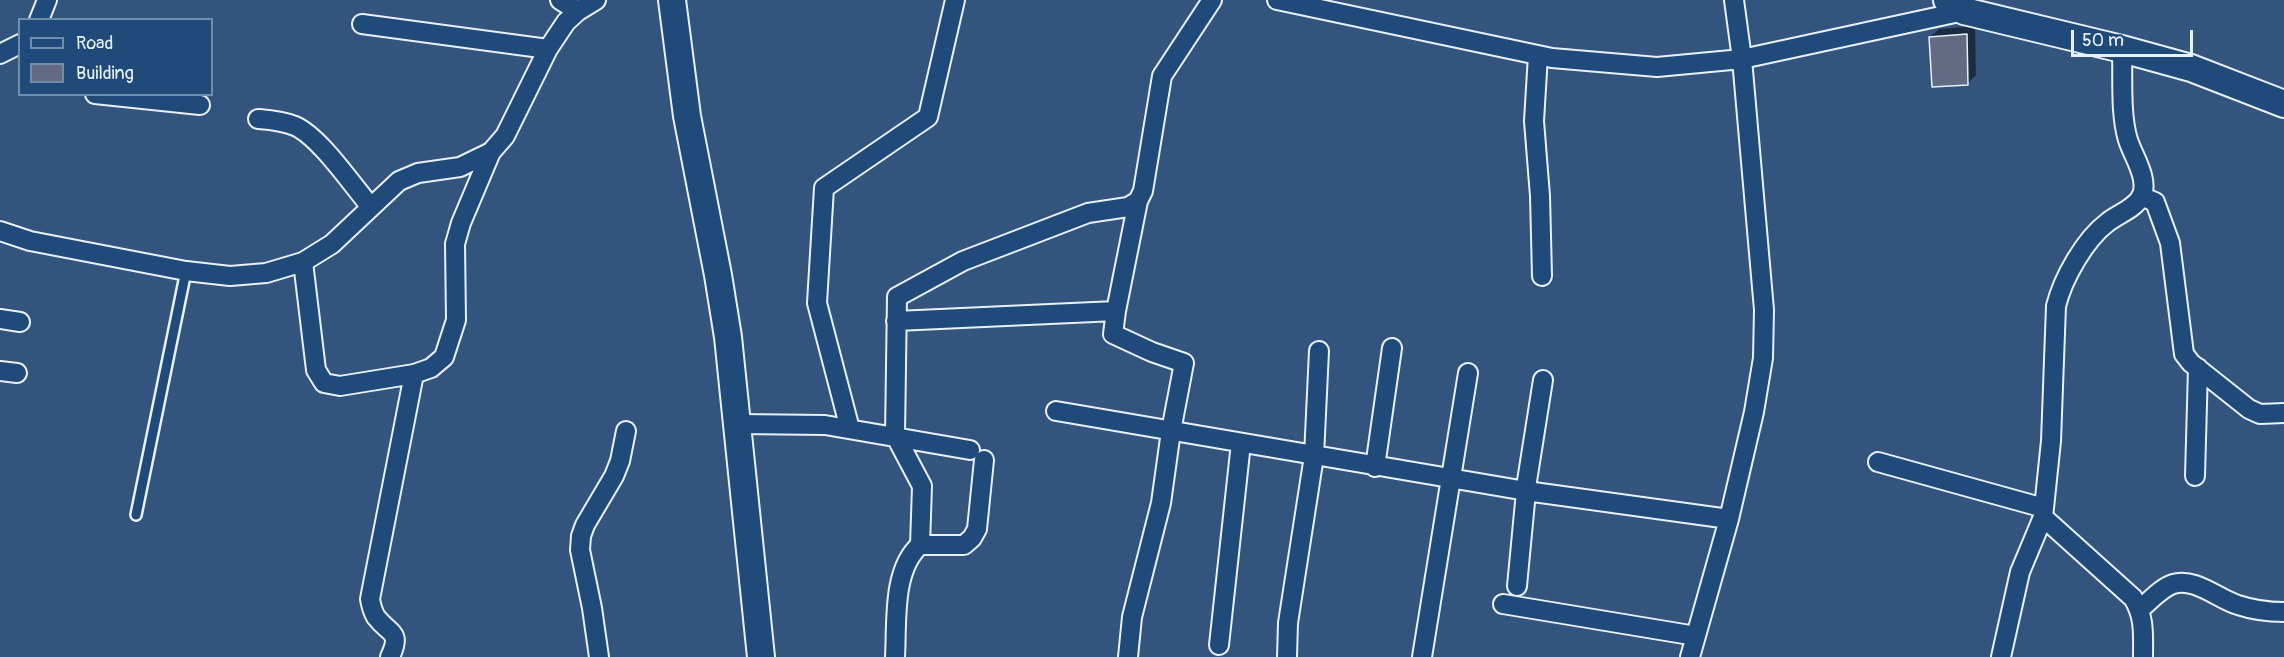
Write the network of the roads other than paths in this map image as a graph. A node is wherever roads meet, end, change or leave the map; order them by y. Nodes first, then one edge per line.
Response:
1 (47, 0) edge
2 (560, 0) edge
3 (596, 0) edge
4 (672, 0) edge
5 (955, 0) edge
6 (1212, 0) edge
7 (1277, 0) edge
8 (1734, 0) edge
9 (1959, 4) edge
10 (578, 11) junction
11 (40, 18) edge
12 (362, 24) dead end
13 (18, 45) edge
14 (548, 49) junction
15 (2122, 49) junction
16 (0, 54) edge
17 (1538, 55) junction
18 (1742, 59) junction
19 (114, 96) edge
20 (2284, 104) edge
21 (200, 105) dead end
22 (258, 119) dead end
23 (491, 152) junction
24 (2141, 196) junction
25 (1138, 201) junction
26 (370, 207) junction
27 (0, 231) edge
28 (303, 262) junction
29 (186, 271) junction
30 (1542, 276) dead end
31 (1116, 311) junction
32 (0, 319) edge
33 (896, 321) junction
34 (20, 322) dead end
35 (1392, 348) dead end
36 (1319, 351) dead end
37 (2198, 368) junction
38 (1468, 373) dead end
39 (414, 374) junction
40 (1543, 380) dead end
41 (1056, 411) dead end
42 (2284, 412) edge
43 (738, 424) junction
44 (850, 429) junction
45 (626, 431) dead end
46 (1171, 431) junction
47 (895, 435) junction
48 (1241, 443) junction
49 (1314, 456) junction
50 (1878, 462) dead end
51 (1375, 467) junction
52 (2195, 476) dead end
53 (1450, 479) junction
54 (1526, 491) junction
55 (2043, 513) junction
56 (136, 515) dead end
57 (1729, 519) junction
58 (920, 545) junction
59 (1517, 586) dead end
60 (1503, 604) dead end
61 (2140, 609) junction
62 (2284, 612) edge
63 (1696, 636) junction
64 (1219, 645) dead end
65 (390, 657) edge
66 (599, 657) edge
67 (761, 657) edge
68 (895, 657) edge
69 (1128, 657) edge
70 (1287, 657) edge
71 (1422, 657) edge
72 (1690, 657) edge
73 (2001, 657) edge
74 (2143, 657) edge

1 - 11 street
2 - 10 street
3 - 10 street
4 - 43 main road
5 - 44 street
6 - 25 street
7 - 17 street
8 - 18 street
9 - 15 main road
9 - 18 street
10 - 14 street
12 - 14 street
13 - 16 street
14 - 23 street
15 - 20 main road
15 - 24 street
17 - 18 street
17 - 30 street
18 - 57 street
19 - 21 street
22 - 26 street
23 - 26 street
23 - 39 street
24 - 37 street
24 - 55 street
25 - 31 street
25 - 33 street
26 - 28 street
27 - 29 street
28 - 29 street
28 - 39 street
29 - 56 lane
31 - 33 street
31 - 46 street
32 - 34 street
33 - 47 street
35 - 51 street
36 - 49 street
37 - 42 street
37 - 52 street
38 - 53 street
39 - 65 street
40 - 54 street
41 - 46 street
43 - 44 street
43 - 67 main road
44 - 47 street
45 - 66 street
46 - 48 street
46 - 69 street
47 - 58 street
47 - 58 street
48 - 49 street
48 - 64 street
49 - 51 street
49 - 70 street
50 - 55 street
51 - 53 street
53 - 54 street
53 - 71 street
54 - 57 street
54 - 59 street
55 - 61 street
55 - 73 street
57 - 63 street
58 - 68 street
60 - 63 street
61 - 62 street
61 - 74 street
63 - 72 street

